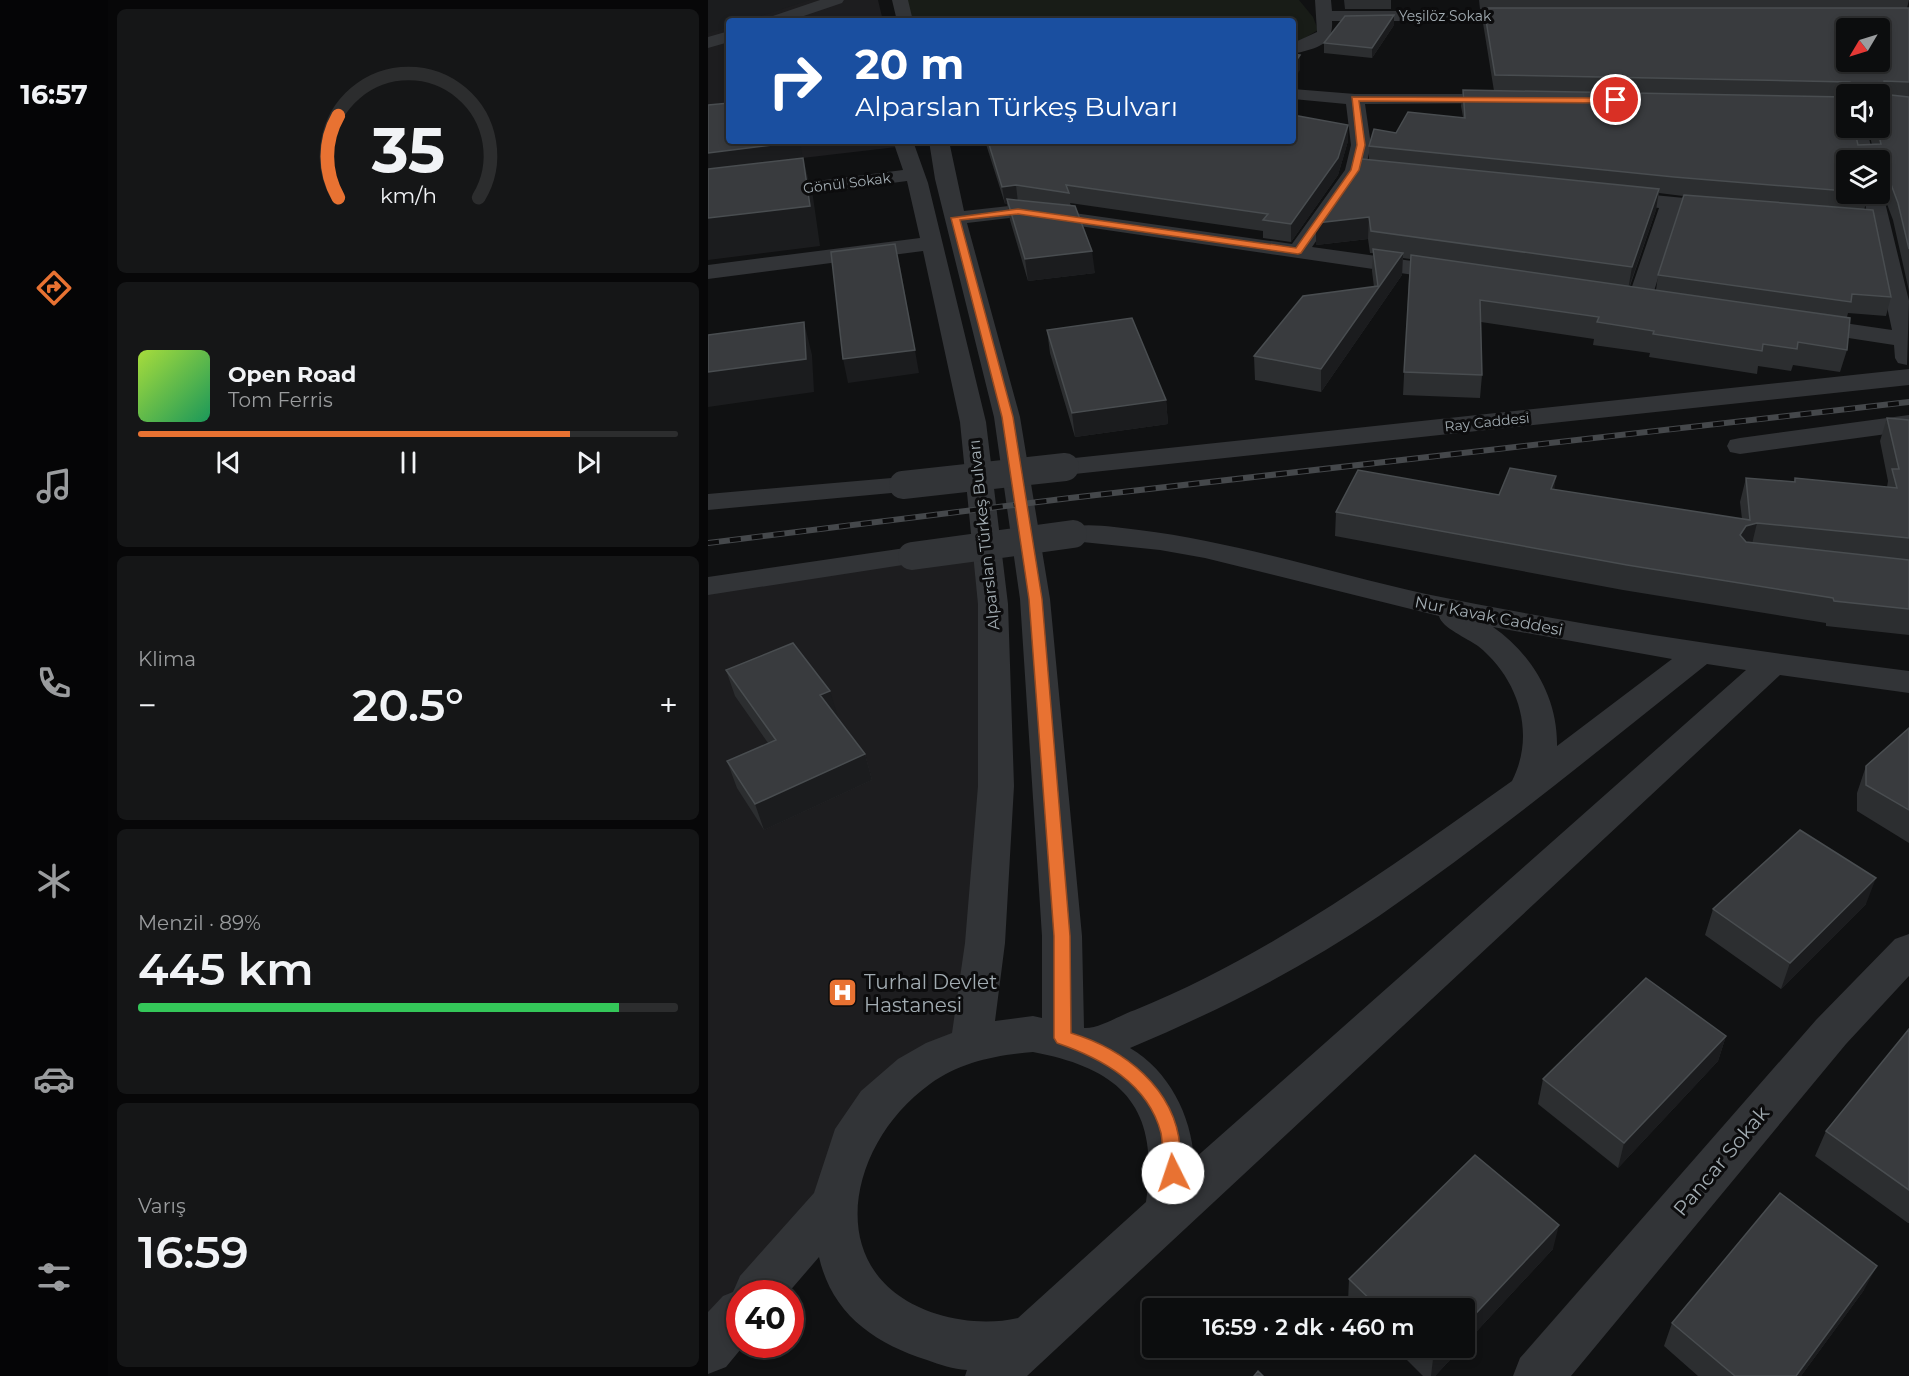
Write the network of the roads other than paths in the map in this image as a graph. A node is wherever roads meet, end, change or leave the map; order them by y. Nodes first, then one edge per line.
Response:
1 (836, 0) edge
2 (900, 0) edge
3 (1323, 8) edge
4 (1548, 16) edge
5 (782, 18) edge
6 (904, 18) edge
7 (726, 37) edge
8 (708, 43) edge
9 (1296, 48) edge
10 (1296, 94) edge
11 (1355, 99) junction
12 (1526, 99) edge
13 (1337, 123) edge
14 (1359, 126) junction
15 (904, 144) edge
16 (939, 144) edge
17 (1355, 170) junction
18 (1378, 172) edge
19 (915, 174) junction
20 (1589, 195) edge
21 (708, 201) edge
22 (1671, 203) junction
23 (1876, 204) edge
24 (1740, 209) edge
25 (955, 218) junction
26 (1857, 219) edge
27 (1880, 221) junction
28 (932, 243) junction
29 (1298, 251) junction
30 (708, 272) edge
31 (1900, 275) edge
32 (1474, 277) edge
33 (1616, 297) edge
34 (1640, 301) junction
35 (1663, 304) edge
36 (1778, 321) edge
37 (1906, 339) junction
38 (1909, 377) edge
39 (1909, 423) edge
40 (1740, 446) dead end
41 (708, 502) edge
42 (987, 545) junction
43 (708, 586) edge
44 (1423, 603) junction
45 (1699, 654) junction
46 (1773, 664) junction
47 (1909, 682) edge
48 (1526, 789) junction
49 (1909, 950) edge
50 (1076, 1042) junction
51 (971, 1044) junction
52 (833, 1205) junction
53 (1167, 1213) junction
54 (768, 1280) edge
55 (726, 1329) edge
56 (1029, 1340) junction
57 (708, 1349) edge
58 (990, 1376) edge
59 (1538, 1376) edge

1 - 5 street
2 - 6 street
3 - 4 street, Yeşilöz Sokak
3 - 9 street, Yeşilöz Sokak
7 - 8 street
10 - 11 street
11 - 12 street
11 - 14 street
13 - 14 street
14 - 17 street
15 - 19 street, Alparslan Türkeş Bulvarı
16 - 25 street
17 - 18 street
17 - 29 street
19 - 21 street, Gönül Sokak
19 - 28 street, Alparslan Türkeş Bulvarı
20 - 22 street
22 - 24 street
22 - 34 street
23 - 27 street
25 - 29 street
25 - 50 street
26 - 27 street
27 - 31 street
28 - 30 street
28 - 42 street, Alparslan Türkeş Bulvarı
29 - 32 street
31 - 37 street
33 - 34 street
34 - 35 street
36 - 37 street
37 - 38 street
38 - 41 street, Ray Caddesi, bridge
39 - 40 street
42 - 43 street, Nur Kavak Caddesi, bridge
42 - 44 street, Nur Kavak Caddesi, bridge
42 - 51 street, Alparslan Türkeş Bulvarı
44 - 45 street, Nur Kavak Caddesi
44 - 48 street
45 - 46 street, Nur Kavak Caddesi
45 - 48 street
46 - 47 street, Nur Kavak Caddesi
46 - 53 street
48 - 50 street
49 - 59 street, Pancar Sokak
50 - 51 street
50 - 53 street
51 - 52 street
52 - 54 street
52 - 56 street
53 - 56 street
55 - 57 street
56 - 58 street

